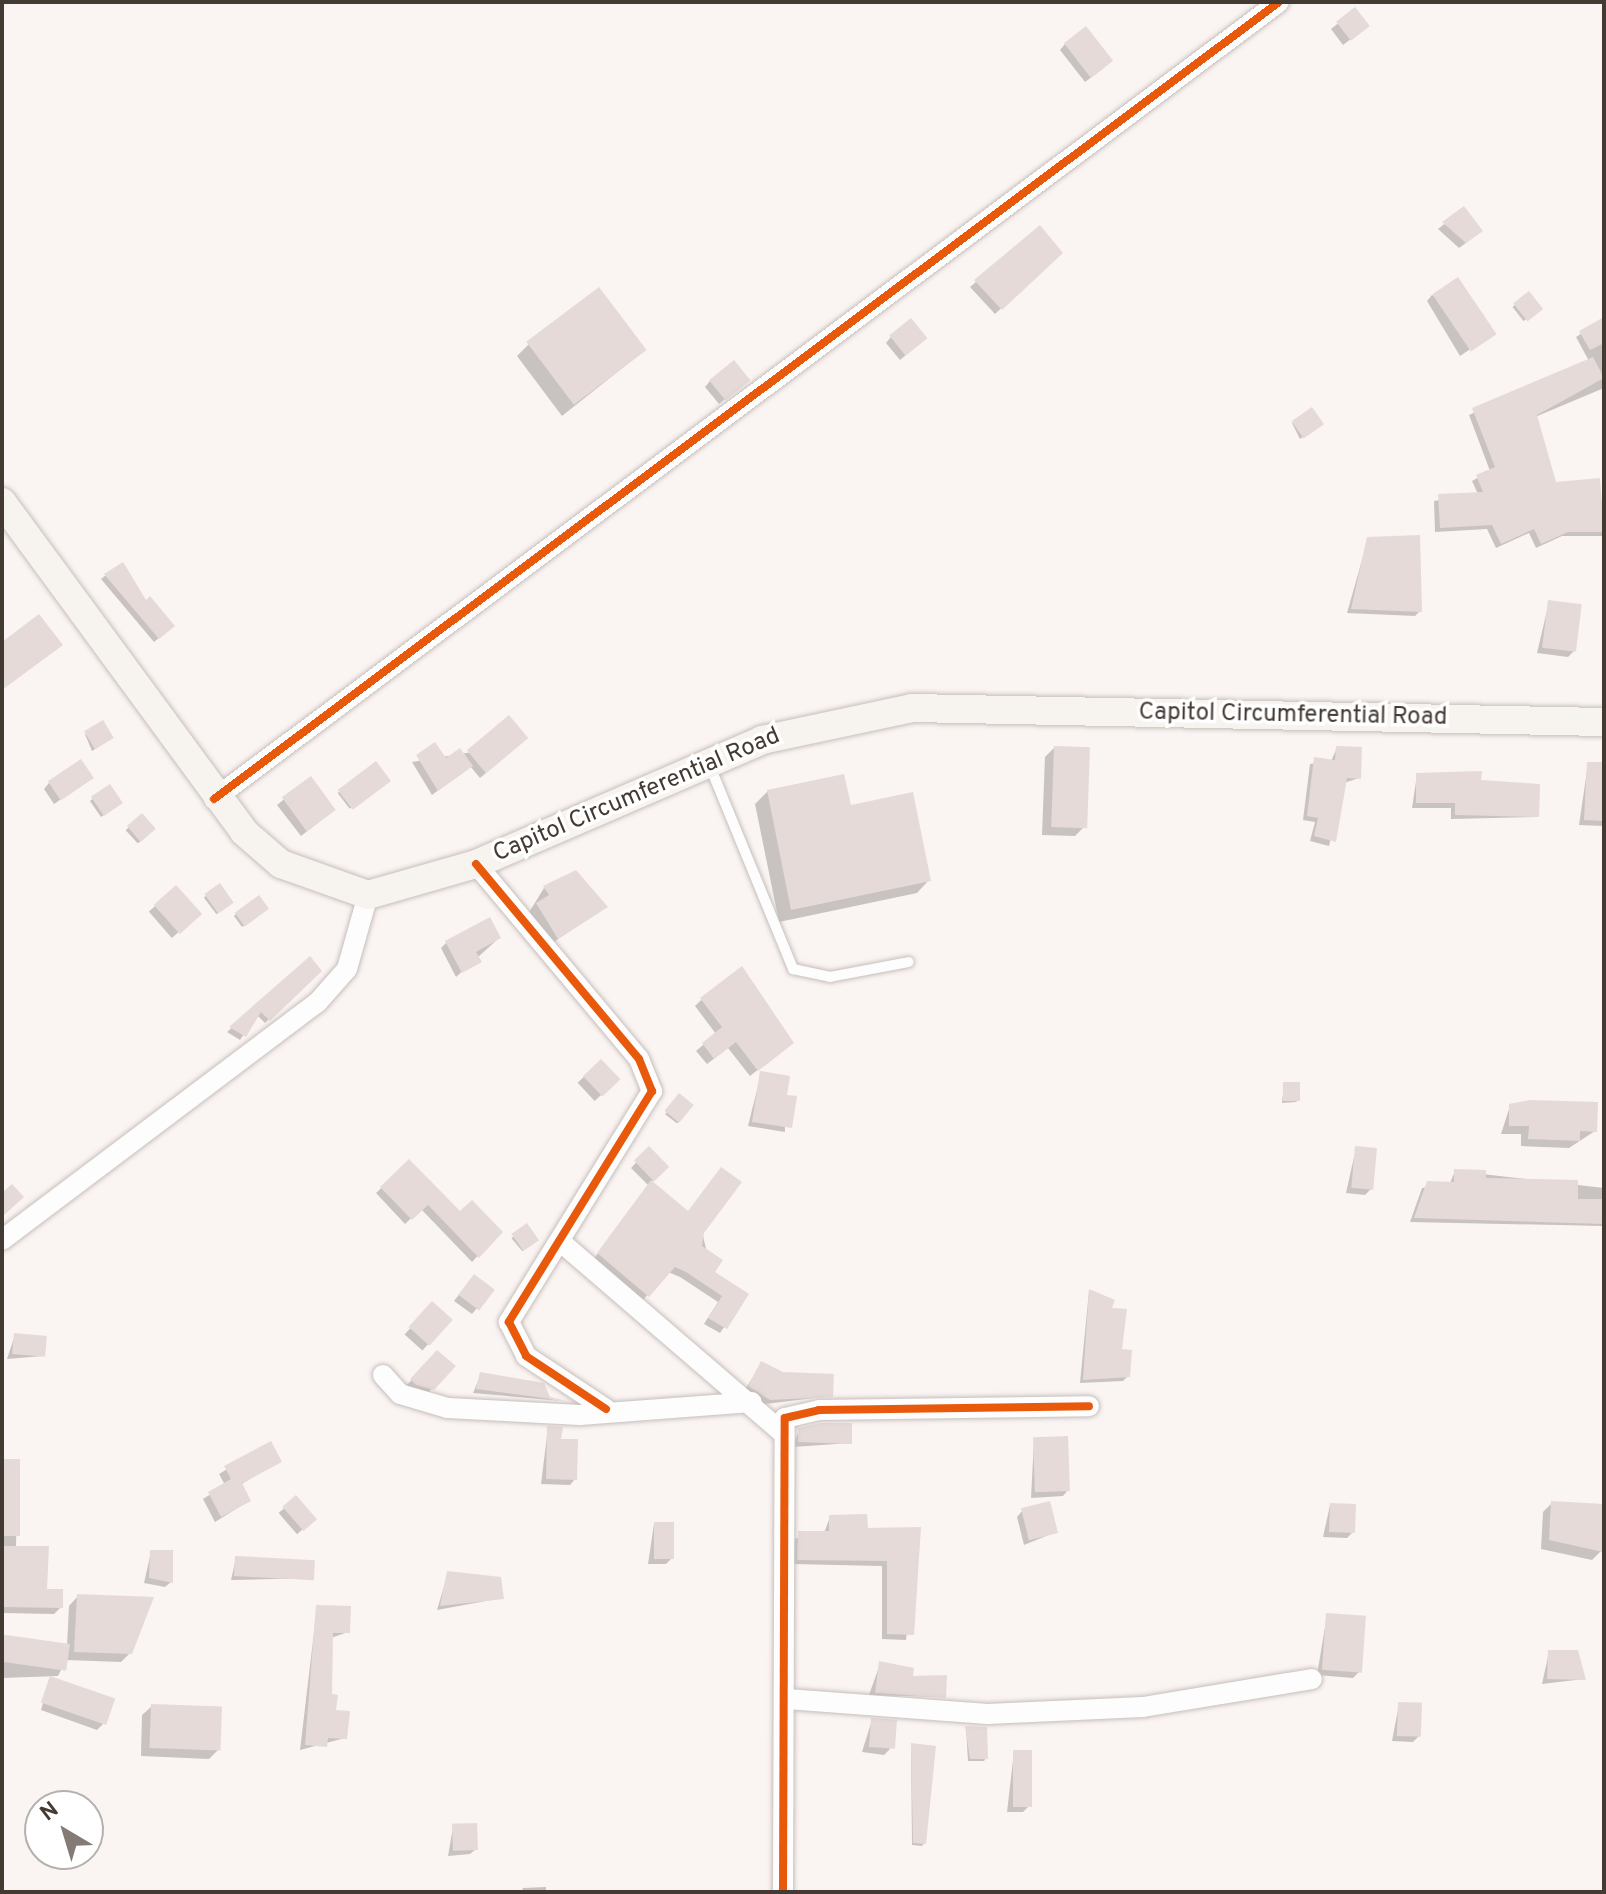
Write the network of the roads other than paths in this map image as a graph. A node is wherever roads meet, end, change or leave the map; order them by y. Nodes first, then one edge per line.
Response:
1 (1279, 2) edge
2 (2, 502) edge
3 (1604, 722) edge
4 (709, 763) junction
5 (214, 799) junction
6 (476, 864) junction
7 (368, 895) junction
8 (909, 962) dead end
9 (2, 1240) edge
10 (562, 1243) junction
11 (383, 1375) dead end
12 (752, 1402) junction
13 (1089, 1406) dead end
14 (606, 1409) junction
15 (784, 1434) junction
16 (1312, 1679) dead end
17 (787, 1699) junction
18 (783, 1892) edge

1 - 5 street
2 - 5 main road
3 - 4 main road, Capitol Circumferential Road
4 - 6 main road, Capitol Circumferential Road
4 - 8 lane
5 - 7 main road
6 - 7 main road, Capitol Circumferential Road
6 - 10 street
7 - 9 street
10 - 12 street
10 - 14 street
11 - 14 street
12 - 14 street
12 - 15 street
13 - 15 street
15 - 17 street
16 - 17 street
17 - 18 street

